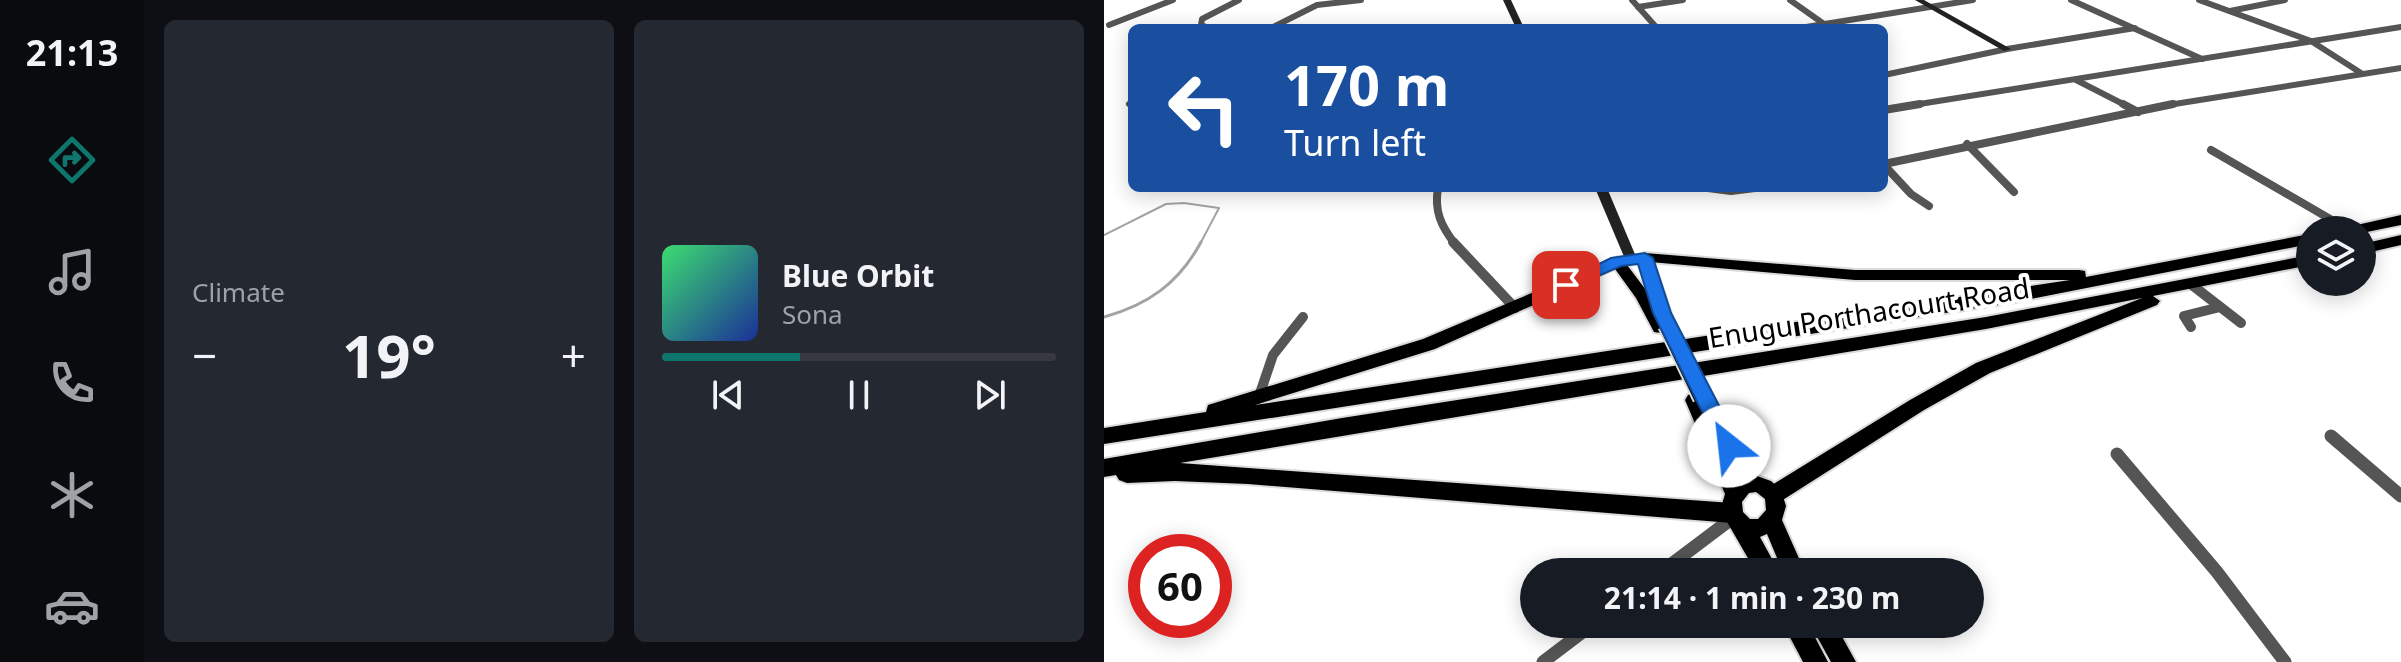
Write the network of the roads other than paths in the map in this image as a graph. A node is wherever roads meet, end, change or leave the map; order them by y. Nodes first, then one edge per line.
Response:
1 (1173, 0) edge
2 (1239, 0) edge
3 (1361, 0) edge
4 (1507, 0) edge
5 (1632, 0) edge
6 (1683, 0) edge
7 (1790, 0) edge
8 (1801, 0) edge
9 (1919, 0) edge
10 (1973, 0) edge
11 (2071, 0) edge
12 (2199, 0) edge
13 (2285, 0) edge
14 (1929, 6) junction
15 (1638, 7) junction
16 (2228, 11) junction
17 (1832, 22) junction
18 (1201, 24) edge
19 (1279, 24) edge
20 (1518, 24) edge
21 (1653, 24) edge
22 (1824, 24) joint
23 (1109, 25) dead end
24 (2401, 27) edge
25 (2135, 28) junction
26 (2315, 43) junction
27 (2007, 49) junction
28 (2203, 60) junction
29 (2401, 68) edge
30 (2361, 73) junction
31 (1888, 74) edge
32 (2076, 80) junction
33 (1888, 109) edge
34 (2138, 112) junction
35 (1967, 144) junction
36 (2211, 150) dead end
37 (1888, 163) edge
38 (1888, 168) edge
39 (1438, 192) edge
40 (1603, 192) edge
41 (2014, 192) dead end
42 (1929, 206) dead end
43 (2326, 216) edge
44 (2401, 220) edge
45 (2376, 225) edge
46 (2401, 240) edge
47 (2296, 242) edge
48 (2376, 246) edge
49 (1631, 259) junction
50 (2296, 263) edge
51 (2138, 274) junction
52 (2190, 286) junction
53 (2220, 307) junction
54 (1515, 308) junction
55 (1303, 317) dead end
56 (2241, 323) dead end
57 (1664, 327) junction
58 (2191, 327) dead end
59 (1258, 399) junction
60 (1156, 429) junction
61 (1104, 436) edge
62 (2331, 436) dead end
63 (2117, 454) dead end
64 (1104, 468) edge
65 (1104, 475) edge
66 (1775, 495) junction
67 (2401, 496) edge
68 (1739, 506) junction
69 (1772, 520) junction
70 (1678, 558) edge
71 (1762, 558) edge
72 (1788, 558) edge
73 (1575, 638) edge
74 (1803, 638) edge
75 (1830, 638) edge
76 (1543, 662) edge
77 (1816, 662) edge
78 (1844, 662) edge
79 (2285, 662) edge

1 - 23 street
2 - 18 street
3 - 19 street
4 - 20 main road
5 - 15 street
6 - 15 street
7 - 22 street
8 - 17 street
9 - 14 main road
10 - 14 street
11 - 25 street
12 - 16 street
13 - 16 street
14 - 17 street
14 - 27 main road
15 - 21 street
16 - 26 street
17 - 22 street
24 - 26 street
25 - 27 street
25 - 28 street
26 - 28 street
26 - 30 street
27 - 31 street
28 - 32 street
29 - 30 street
30 - 34 street
32 - 33 street
32 - 34 street
34 - 35 street
35 - 37 street
35 - 41 street
36 - 43 street
38 - 42 street
39 - 54 street
40 - 49 main road
44 - 45 highway
46 - 48 highway
47 - 51 highway
49 - 51 highway
49 - 54 highway
49 - 57 main road
49 - 57 main road
50 - 52 highway, Enugu Porthacourt Road
51 - 60 highway
52 - 53 street
52 - 64 highway, Enugu Porthacourt Road
52 - 66 highway
53 - 56 street
53 - 58 street
54 - 59 highway
55 - 59 street
57 - 68 main road
59 - 60 highway
60 - 61 highway
62 - 67 street
63 - 79 street
65 - 68 highway
66 - 68 main road
66 - 69 main road
68 - 69 main road
68 - 70 street
68 - 71 main road
69 - 72 main road
73 - 76 street
74 - 77 main road
75 - 78 main road

